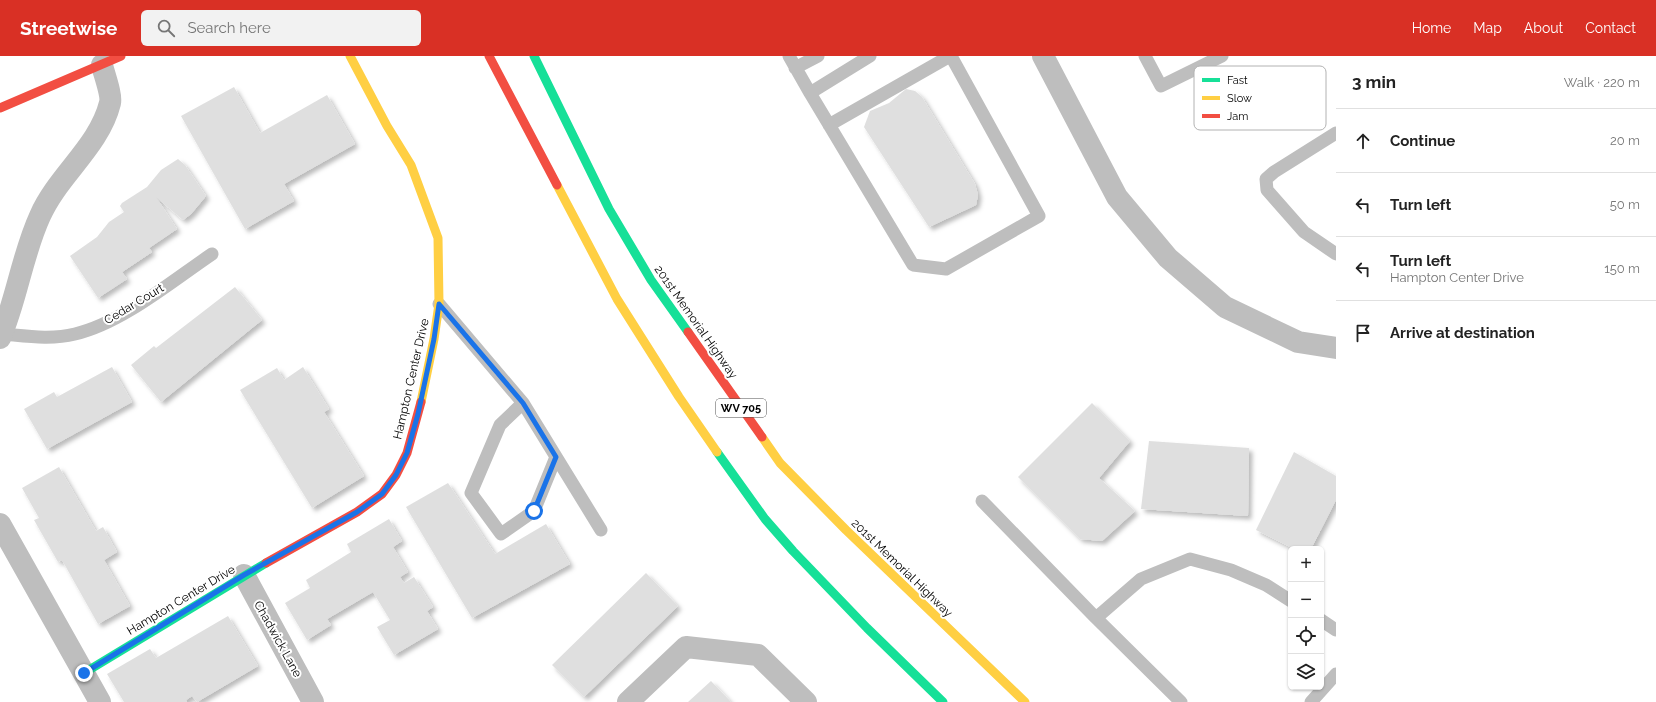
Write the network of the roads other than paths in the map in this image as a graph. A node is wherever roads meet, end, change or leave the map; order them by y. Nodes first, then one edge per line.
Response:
1 (350, 56) edge
2 (489, 56) edge
3 (534, 56) edge
4 (789, 56) edge
5 (818, 56) edge
6 (870, 56) edge
7 (951, 56) edge
8 (1043, 56) edge
9 (1145, 56) edge
10 (1222, 56) edge
11 (111, 60) edge
12 (1201, 66) edge
13 (795, 68) junction
14 (1194, 70) edge
15 (810, 93) junction
16 (0, 108) edge
17 (830, 125) junction
18 (1336, 133) edge
19 (212, 254) dead end
20 (1336, 254) edge
21 (439, 304) junction
22 (1, 336) edge
23 (1336, 348) edge
24 (523, 403) junction
25 (556, 457) junction
26 (982, 501) dead end
27 (0, 524) edge
28 (601, 530) dead end
29 (244, 575) junction
30 (1288, 599) edge
31 (1096, 618) junction
32 (1324, 622) edge
33 (1336, 630) edge
34 (84, 673) junction
35 (1336, 674) edge
36 (100, 702) edge
37 (313, 702) edge
38 (628, 702) edge
39 (806, 702) edge
40 (943, 702) edge
41 (1025, 702) edge
42 (1181, 702) edge
43 (1311, 702) edge

1 - 21 main road, Hampton Center Drive
2 - 40 main road
3 - 41 main road, 201st Memorial Highway / WV 705
4 - 13 lane
5 - 13 lane
6 - 15 lane
7 - 17 lane
7 - 17 lane
8 - 23 street
9 - 14 lane
10 - 12 lane
11 - 16 main road
11 - 22 street
13 - 15 lane
15 - 17 lane
18 - 20 lane
19 - 22 lane, Cedar Court
21 - 24 lane
21 - 29 main road, Hampton Center Drive
24 - 25 lane
24 - 25 lane
25 - 28 lane
26 - 31 lane
27 - 34 street
29 - 34 main road, Hampton Center Drive
29 - 37 street, Chadwick Lane
30 - 31 lane
31 - 42 lane
32 - 33 lane
34 - 36 street
35 - 43 lane
38 - 39 street

